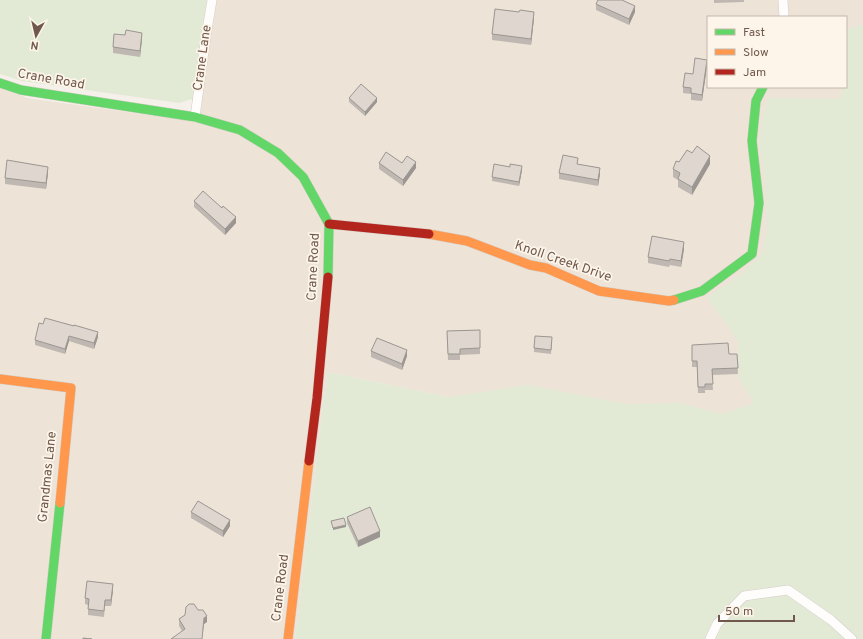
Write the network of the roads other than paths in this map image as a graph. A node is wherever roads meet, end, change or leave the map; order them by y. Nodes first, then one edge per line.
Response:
1 (212, 0) edge
2 (783, 0) edge
3 (784, 16) edge
4 (0, 83) edge
5 (762, 88) edge
6 (195, 116) junction
7 (329, 224) junction
8 (0, 379) edge
9 (46, 639) edge
10 (288, 639) edge
11 (710, 639) edge
12 (852, 639) edge

1 - 6 street, Crane Lane
2 - 3 street
4 - 6 street, Crane Road
5 - 7 street, Knoll Creek Drive
6 - 7 street, Crane Road
7 - 10 street, Crane Road
8 - 9 street, Grandmas Lane
11 - 12 street

